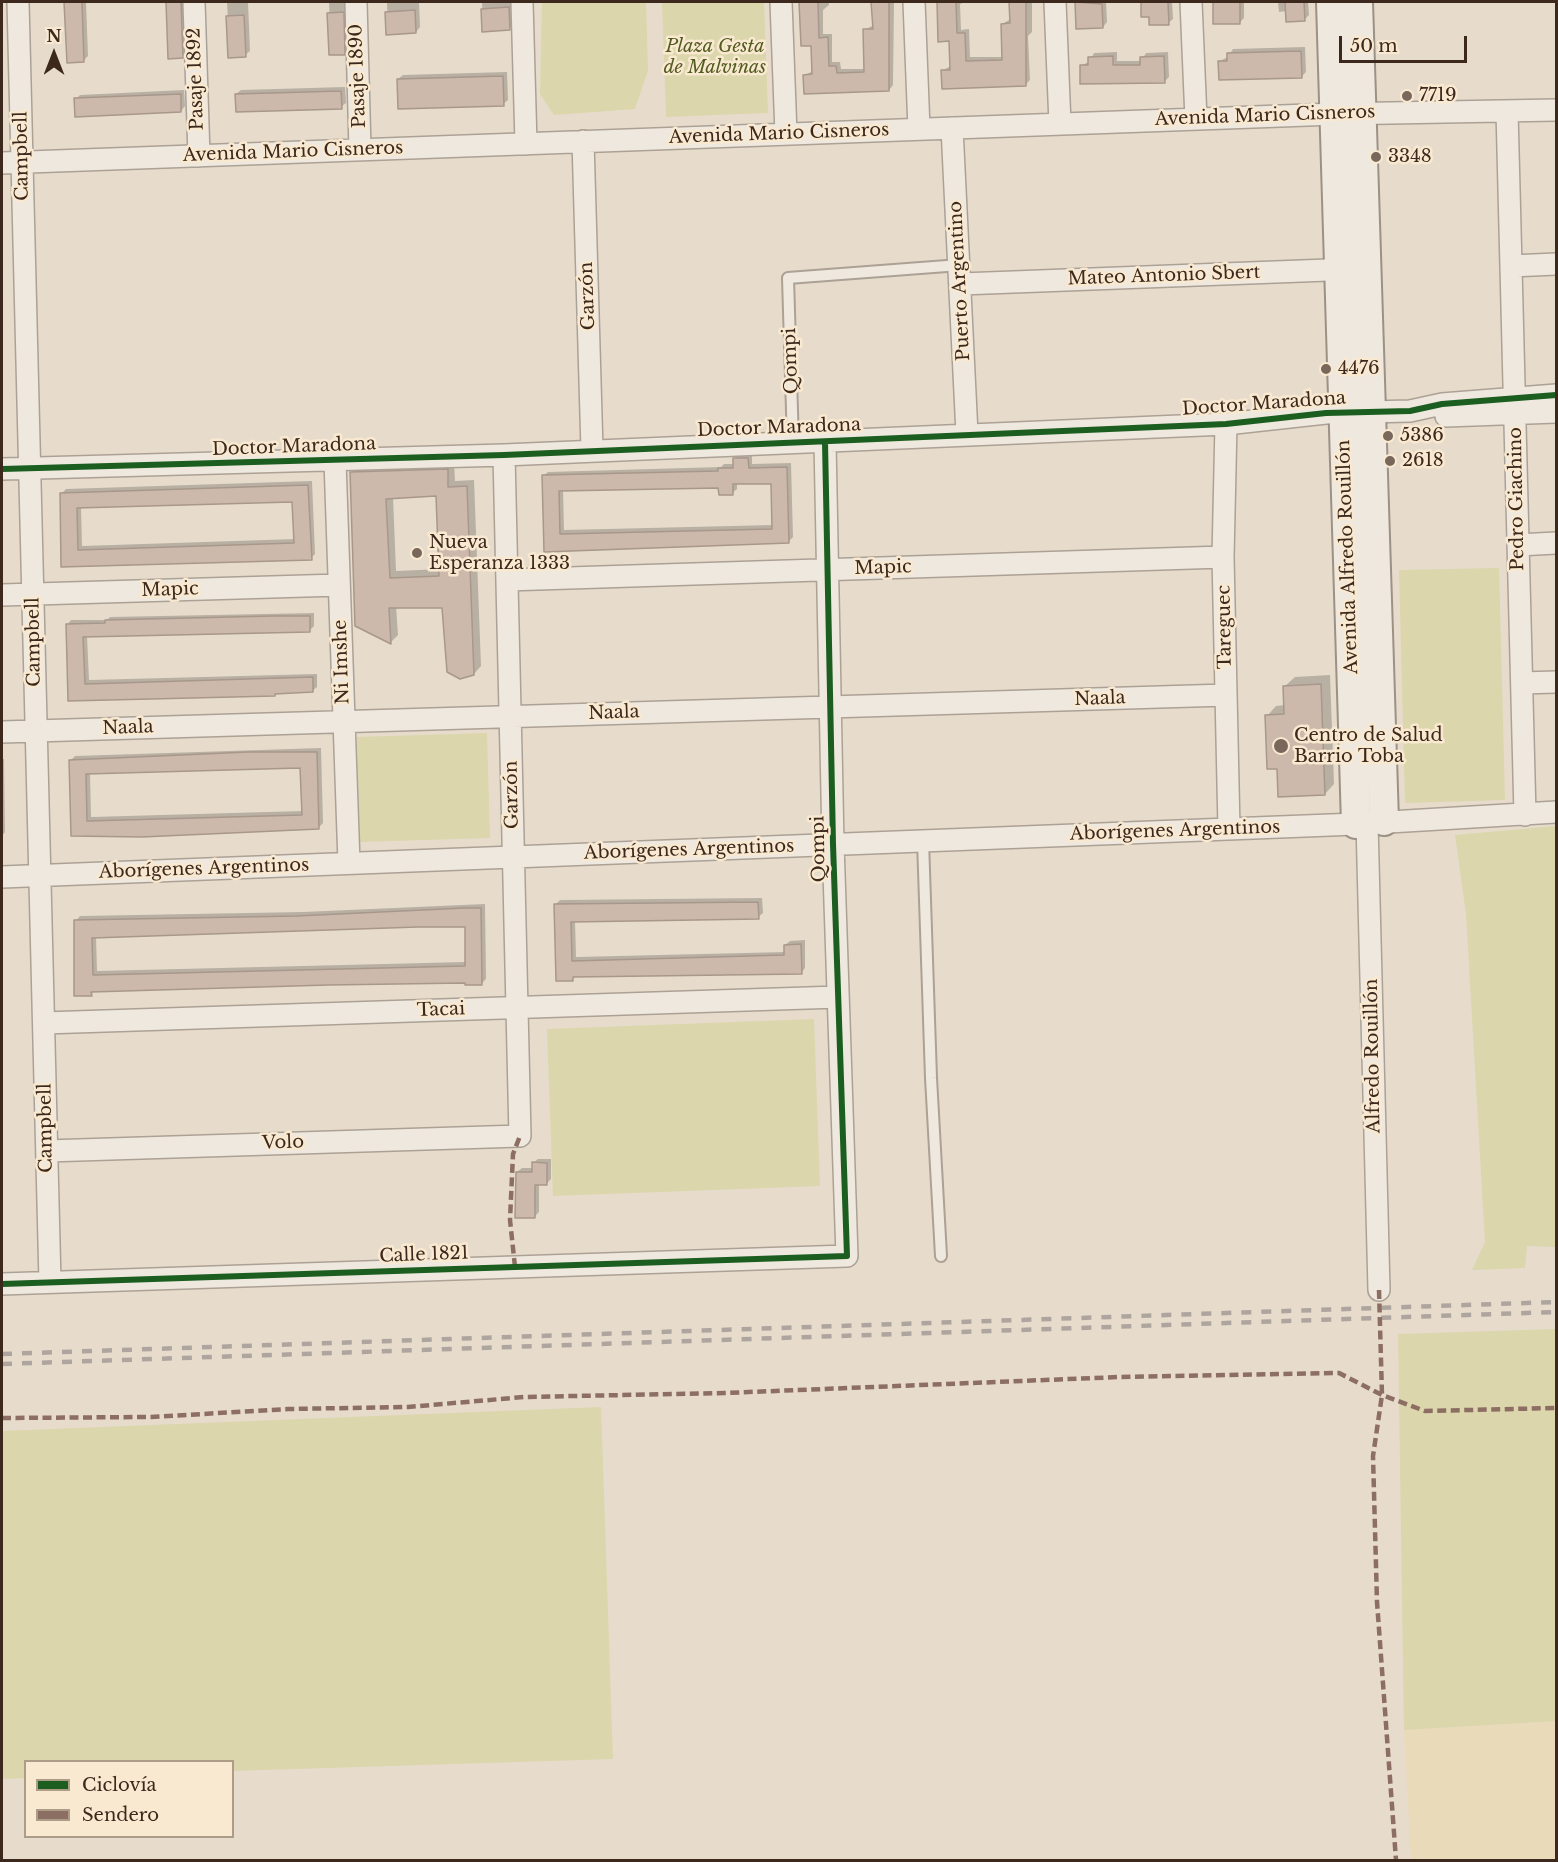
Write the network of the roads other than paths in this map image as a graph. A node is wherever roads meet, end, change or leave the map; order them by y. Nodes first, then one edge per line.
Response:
1 (18, 2) edge
2 (194, 2) edge
3 (356, 2) edge
4 (522, 2) edge
5 (781, 2) edge
6 (914, 2) edge
7 (1055, 2) edge
8 (1191, 2) edge
9 (1331, 2) edge
10 (1358, 2) edge
11 (1557, 110) edge
12 (1507, 111) junction
13 (1348, 113) junction
14 (1196, 119) junction
15 (1060, 124) junction
16 (952, 128) junction
17 (919, 129) junction
18 (786, 134) junction
19 (583, 141) junction
20 (526, 144) junction
21 (360, 150) junction
22 (199, 156) junction
23 (12, 163) edge
24 (1557, 264) edge
25 (1511, 266) junction
26 (1353, 269) junction
27 (961, 274) junction
28 (788, 278) joint
29 (1557, 394) edge
30 (1515, 405) junction
31 (1357, 412) junction
32 (1557, 412) edge
33 (1226, 424) junction
34 (967, 434) junction
35 (825, 442) junction
36 (793, 444) junction
37 (592, 450) junction
38 (504, 455) junction
39 (335, 461) junction
40 (28, 468) junction
41 (2, 469) edge
42 (1557, 543) edge
43 (1518, 545) junction
44 (1223, 557) junction
45 (828, 570) junction
46 (507, 580) junction
47 (339, 585) junction
48 (33, 594) junction
49 (2, 595) edge
50 (1557, 682) edge
51 (1522, 683) junction
52 (1226, 695) junction
53 (832, 707) junction
54 (510, 716) junction
55 (344, 722) junction
56 (36, 730) junction
57 (2, 732) edge
58 (1557, 812) edge
59 (1525, 814) junction
60 (1369, 823) junction
61 (1229, 829) junction
62 (923, 841) junction
63 (833, 844) junction
64 (513, 857) junction
65 (349, 863) junction
66 (40, 875) junction
67 (2, 877) edge
68 (838, 997) junction
69 (517, 1008) junction
70 (44, 1023) junction
71 (519, 1136) joint
72 (47, 1150) junction
73 (847, 1256) joint
74 (942, 1256) dead end
75 (50, 1282) junction
76 (2, 1284) edge
77 (1379, 1290) dead end

1 - 23 street, Campbell
2 - 22 street, Pasaje 1892
3 - 21 street, Pasaje 1890
4 - 20 street
5 - 18 street
6 - 17 street
7 - 15 street
8 - 14 street
9 - 13 street, Avenida Alfredo Rouillón
10 - 13 street, Avenida Alfredo Rouillón
11 - 12 street, Avenida Mario Cisneros
12 - 13 street, Avenida Mario Cisneros
12 - 25 street, Pedro Giachino
13 - 14 street, Avenida Mario Cisneros
13 - 26 street, Avenida Alfredo Rouillón
14 - 15 street, Avenida Mario Cisneros
15 - 16 street, Avenida Mario Cisneros
16 - 17 street, Avenida Mario Cisneros
16 - 27 street, Puerto Argentino
17 - 18 street, Avenida Mario Cisneros
18 - 19 street, Avenida Mario Cisneros
19 - 20 street, Avenida Mario Cisneros
19 - 37 street, Garzón
20 - 21 street, Avenida Mario Cisneros
21 - 22 street, Avenida Mario Cisneros
22 - 23 street, Avenida Mario Cisneros
23 - 40 street, Campbell
24 - 25 street
25 - 30 street, Pedro Giachino
26 - 27 street, Mateo Antonio Sbert
26 - 31 street, Avenida Alfredo Rouillón
27 - 28 lane, Mateo Antonio Sbert
27 - 34 street, Puerto Argentino
28 - 36 lane, Qompi
29 - 30 street, Doctor Maradona
30 - 31 street, Doctor Maradona
30 - 32 street, Doctor Maradona
30 - 43 street, Pedro Giachino
31 - 33 street, Doctor Maradona
31 - 60 street, Avenida Alfredo Rouillón
33 - 34 street, Doctor Maradona
33 - 44 street, Tareguec
34 - 35 street, Doctor Maradona
35 - 36 street, Doctor Maradona
35 - 45 street, Qompi
36 - 37 street, Doctor Maradona
37 - 38 street, Doctor Maradona
38 - 39 street, Doctor Maradona
38 - 46 street, Garzón
39 - 40 street, Doctor Maradona
39 - 47 street, Ni Imshe
40 - 41 street, Doctor Maradona
40 - 48 street, Campbell
42 - 43 street
43 - 51 street, Pedro Giachino
44 - 45 street, Mapic
44 - 52 street, Tareguec
45 - 46 street, Mapic
45 - 53 street, Qompi
46 - 54 street, Garzón
47 - 48 street, Mapic
47 - 55 street, Ni Imshe
48 - 49 street, Mapic
48 - 56 street, Campbell
50 - 51 street
51 - 59 street, Pedro Giachino
52 - 53 street, Naala
52 - 61 street, Tareguec
53 - 54 street, Naala
53 - 63 street, Qompi
54 - 55 street, Naala
54 - 64 street, Garzón
55 - 56 street, Naala
55 - 65 street, Ni Imshe
56 - 57 street, Naala
56 - 66 street, Campbell
58 - 59 street, Aborígenes Argentinos
59 - 60 street, Aborígenes Argentinos
60 - 61 street, Aborígenes Argentinos
60 - 77 street, Alfredo Rouillón
61 - 62 street, Aborígenes Argentinos
62 - 63 street, Aborígenes Argentinos
62 - 74 lane
63 - 64 street, Aborígenes Argentinos
63 - 68 street, Qompi
64 - 65 street, Aborígenes Argentinos
64 - 69 street, Garzón
65 - 66 street, Aborígenes Argentinos
66 - 67 street, Aborígenes Argentinos
66 - 70 street, Campbell
68 - 69 street, Tacai
68 - 73 street, Qompi
69 - 70 street, Tacai
69 - 71 street, Garzón
70 - 72 street, Campbell
71 - 72 street, Volo
72 - 75 street, Campbell
73 - 75 street, Calle 1821
75 - 76 street, Calle 1821

